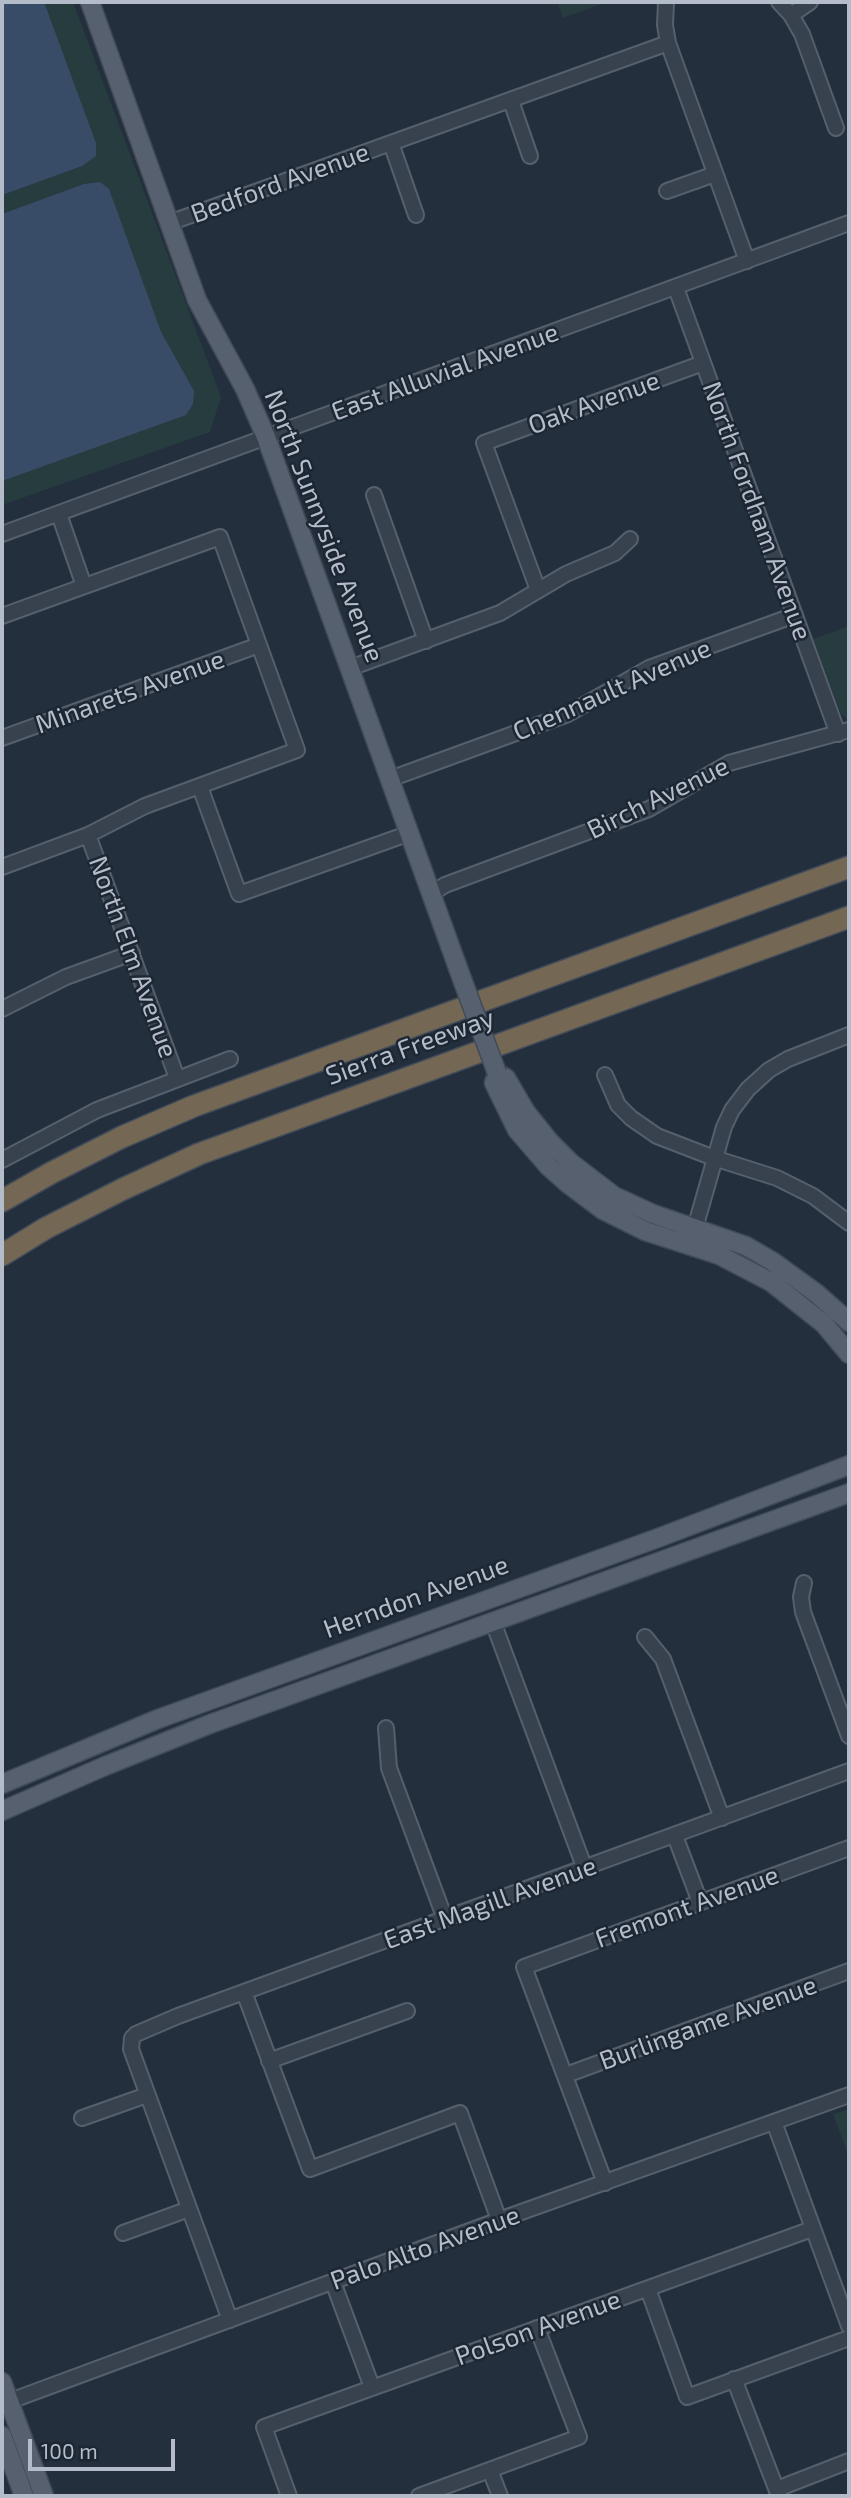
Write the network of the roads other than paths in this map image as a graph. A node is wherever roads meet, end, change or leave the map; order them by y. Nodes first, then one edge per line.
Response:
1 (90, 2) edge
2 (666, 2) edge
3 (779, 2) edge
4 (810, 2) edge
5 (791, 15) junction
6 (668, 43) junction
7 (510, 101) junction
8 (836, 128) dead end
9 (391, 143) junction
10 (530, 156) dead end
11 (715, 174) junction
12 (667, 191) dead end
13 (416, 215) dead end
14 (169, 223) junction
15 (849, 223) edge
16 (747, 261) junction
17 (676, 288) junction
18 (703, 363) junction
19 (266, 438) junction
20 (374, 495) dead end
21 (59, 513) junction
22 (2, 534) edge
23 (630, 540) dead end
24 (84, 586) junction
25 (538, 590) junction
26 (795, 615) junction
27 (2, 616) edge
28 (426, 641) junction
29 (259, 645) junction
30 (350, 668) junction
31 (844, 732) edge
32 (2, 738) edge
33 (390, 779) junction
34 (200, 787) junction
35 (410, 833) junction
36 (88, 835) junction
37 (849, 858) edge
38 (2, 867) edge
39 (849, 867) edge
40 (431, 894) junction
41 (733, 911) junction
42 (849, 917) edge
43 (132, 953) junction
44 (2, 1009) edge
45 (849, 1035) edge
46 (230, 1059) dead end
47 (497, 1073) junction
48 (605, 1075) dead end
49 (177, 1078) junction
50 (510, 1118) junction
51 (714, 1158) junction
52 (2, 1160) edge
53 (567, 1184) junction
54 (614, 1196) junction
55 (2, 1201) edge
56 (849, 1223) edge
57 (695, 1228) junction
58 (2, 1255) edge
59 (719, 1255) junction
60 (846, 1314) edge
61 (849, 1354) edge
62 (849, 1465) edge
63 (849, 1493) edge
64 (658, 1538) junction
65 (804, 1583) dead end
66 (491, 1598) junction
67 (493, 1622) junction
68 (645, 1637) dead end
69 (320, 1684) junction
70 (228, 1693) junction
71 (386, 1728) dead end
72 (849, 1736) edge
73 (99, 1743) junction
74 (105, 1766) junction
75 (849, 1772) edge
76 (2, 1784) edge
77 (2, 1801) edge
78 (2, 1811) edge
79 (722, 1818) junction
80 (675, 1836) junction
81 (849, 1848) edge
82 (584, 1869) junction
83 (700, 1902) junction
84 (445, 1919) junction
85 (849, 1971) edge
86 (244, 1992) junction
87 (407, 2011) dead end
88 (269, 2061) junction
89 (566, 2076) junction
90 (147, 2095) junction
91 (849, 2095) edge
92 (82, 2118) dead end
93 (774, 2122) junction
94 (605, 2183) junction
95 (189, 2209) junction
96 (499, 2220) junction
97 (812, 2229) junction
98 (123, 2233) dead end
99 (332, 2282) junction
100 (648, 2289) junction
101 (230, 2320) junction
102 (849, 2326) edge
103 (537, 2328) junction
104 (849, 2338) edge
105 (734, 2379) junction
106 (2, 2382) edge
107 (372, 2387) junction
108 (5, 2402) edge
109 (2, 2436) edge
110 (849, 2461) edge
111 (490, 2470) junction
112 (778, 2493) edge
113 (24, 2496) edge
114 (44, 2496) edge
115 (289, 2496) edge
116 (419, 2496) edge
117 (500, 2496) edge

1 - 14 main road, North Sunnyside Avenue
2 - 6 street
3 - 5 street
4 - 5 street
5 - 8 street
6 - 7 street, Bedford Avenue
6 - 11 street
7 - 9 street, Bedford Avenue
7 - 10 street
9 - 13 street, Bedford Avenue
9 - 14 street, Bedford Avenue
11 - 12 street
11 - 16 street
14 - 19 main road, North Sunnyside Avenue
15 - 16 street, East Alluvial Avenue
16 - 17 street, East Alluvial Avenue
17 - 18 street, North Fordham Avenue
17 - 19 street, East Alluvial Avenue
18 - 25 street, Oak Avenue
18 - 26 street, North Fordham Avenue
19 - 21 street, East Alluvial Avenue
19 - 30 main road, North Sunnyside Avenue
20 - 28 street
21 - 22 street, East Alluvial Avenue
21 - 24 street
23 - 25 street
24 - 27 street
24 - 29 street
25 - 28 street
26 - 31 street, North Fordham Avenue
26 - 33 street, Chennault Avenue
28 - 30 street
29 - 32 street, Minarets Avenue
29 - 34 street
30 - 33 main road, North Sunnyside Avenue
31 - 40 street, Birch Avenue
33 - 35 main road, North Sunnyside Avenue
34 - 35 street
34 - 36 street
35 - 40 main road, North Sunnyside Avenue
36 - 38 street
36 - 43 street, North Elm Avenue
37 - 41 highway
39 - 41 highway, Sierra Freeway
40 - 47 main road, North Sunnyside Avenue, bridge
41 - 55 highway, Sierra Freeway
42 - 58 highway, Sierra Freeway
43 - 44 street
43 - 49 street, North Elm Avenue
45 - 51 street
46 - 49 street
47 - 50 main road, North Sunnyside Avenue
47 - 54 main road, North Sunnyside Avenue
48 - 51 street
49 - 52 street
50 - 53 main road, North Sunnyside Avenue
50 - 54 main road
51 - 56 street
51 - 57 street
53 - 57 main road
53 - 59 main road, North Sunnyside Avenue
54 - 57 main road, North Sunnyside Avenue
57 - 60 main road, North Sunnyside Avenue
59 - 60 main road
59 - 61 main road, North Sunnyside Avenue
62 - 64 main road, Herndon Avenue
63 - 67 main road, Herndon Avenue
64 - 66 main road, Herndon Avenue
64 - 67 main road
65 - 72 street
66 - 69 main road
66 - 70 main road, Herndon Avenue
67 - 69 main road, Herndon Avenue
67 - 82 street
68 - 79 street
69 - 74 main road, Herndon Avenue
70 - 73 main road, Herndon Avenue
70 - 74 main road
71 - 84 street
73 - 76 main road, Herndon Avenue
73 - 77 main road
74 - 78 main road, Herndon Avenue
75 - 79 street, East Magill Avenue
79 - 80 street, East Magill Avenue
80 - 82 street, East Magill Avenue
80 - 83 street
81 - 83 street, Fremont Avenue
82 - 84 street, East Magill Avenue
83 - 89 street, Fremont Avenue
84 - 86 street, East Magill Avenue
85 - 89 street, Burlingame Avenue
86 - 88 street
86 - 90 street, East Magill Avenue
87 - 88 street
88 - 96 street
89 - 94 street
90 - 92 street
90 - 95 street
91 - 93 street, Palo Alto Avenue
93 - 94 street, Palo Alto Avenue
93 - 97 street
94 - 96 street, Palo Alto Avenue
95 - 98 street
95 - 101 street
96 - 99 street, Palo Alto Avenue
97 - 100 street, Polson Avenue
97 - 102 street
99 - 101 street, Palo Alto Avenue
99 - 107 street
100 - 103 street, Polson Avenue
100 - 105 street
101 - 108 street, Palo Alto Avenue
103 - 107 street, Polson Avenue
103 - 111 street
104 - 105 street
105 - 112 street
106 - 108 main road
107 - 115 street, Polson Avenue
108 - 114 main road
109 - 113 main road
110 - 112 street
111 - 116 street
111 - 117 street

